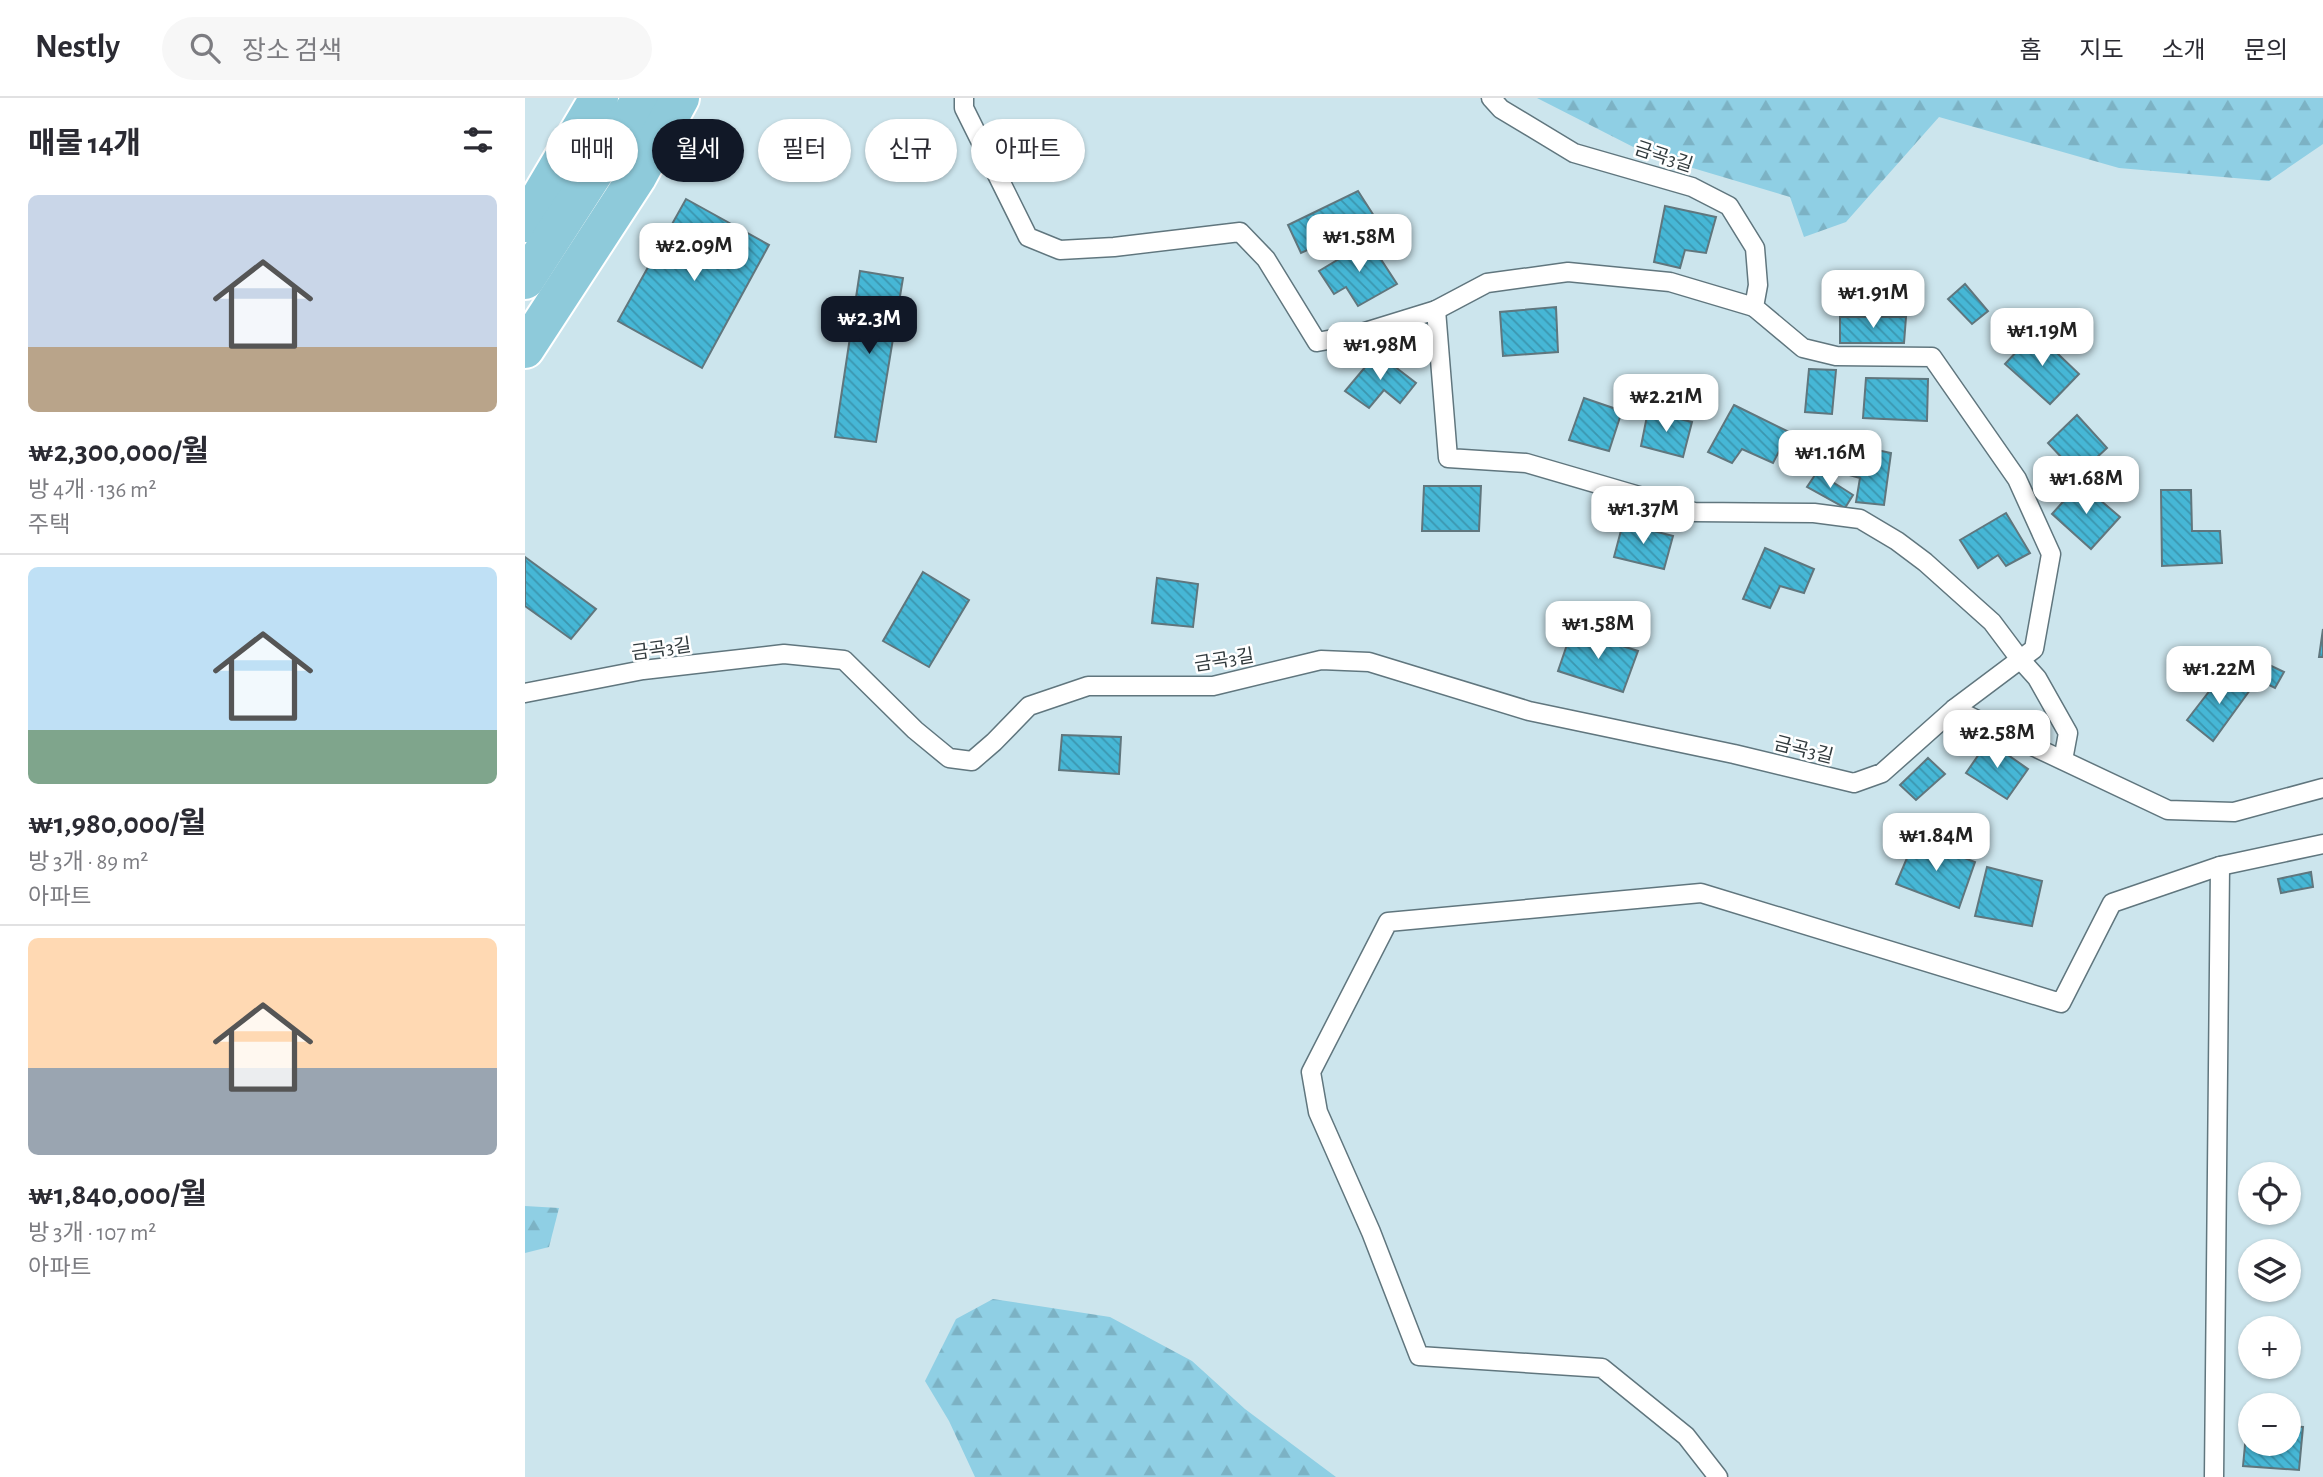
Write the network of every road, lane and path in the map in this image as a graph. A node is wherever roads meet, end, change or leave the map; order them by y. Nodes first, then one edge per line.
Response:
1 (599, 98) edge
2 (642, 98) edge
3 (680, 98) edge
4 (964, 98) edge
5 (1491, 98) edge
6 (525, 223) edge
7 (525, 280) edge
8 (1754, 307) junction
9 (1436, 310) junction
10 (525, 349) edge
11 (2019, 658) junction
12 (525, 693) edge
13 (1954, 709) junction
14 (2063, 760) junction
15 (2323, 788) edge
16 (2323, 844) edge
17 (2220, 866) junction
18 (1718, 1477) edge
19 (2214, 1477) edge

1 - 6 main road
2 - 7 main road
3 - 10 main road
4 - 9 lane, 금곡3길
5 - 8 lane, 금곡3길
8 - 9 lane, 금곡3길
8 - 11 lane, 금곡3길
9 - 11 lane
11 - 13 lane, 금곡3길
11 - 14 lane
12 - 13 lane, 금곡3길
13 - 14 lane
14 - 15 lane
16 - 17 lane
17 - 18 lane
17 - 19 lane

